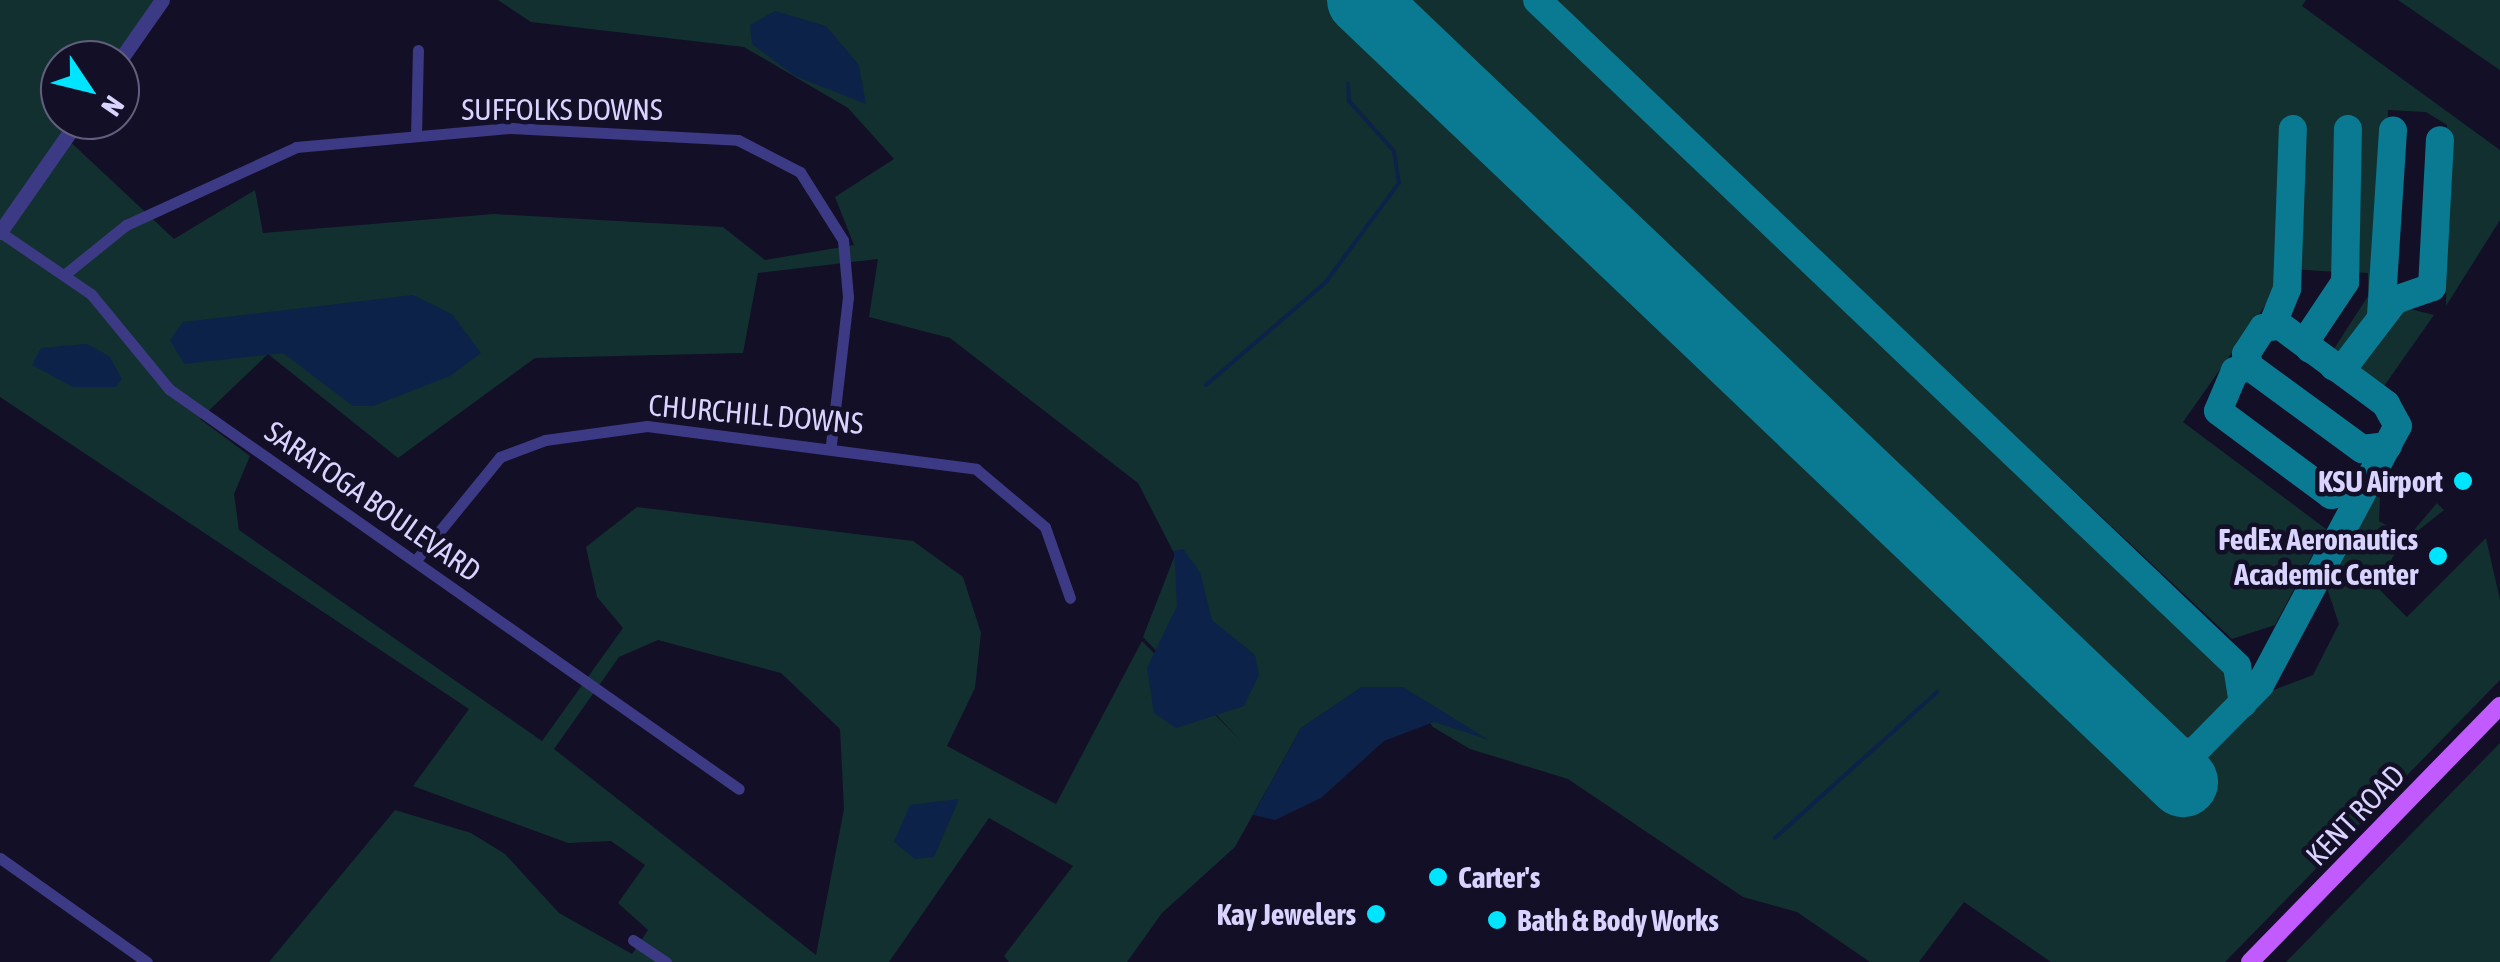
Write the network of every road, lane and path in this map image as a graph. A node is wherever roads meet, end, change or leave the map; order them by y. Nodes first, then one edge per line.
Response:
1 (162, 0) edge
2 (134, 40) edge
3 (418, 50) dead end
4 (416, 136) junction
5 (64, 140) edge
6 (0, 232) edge
7 (64, 274) junction
8 (831, 444) junction
9 (416, 560) junction
10 (1070, 598) dead end
11 (2500, 706) edge
12 (738, 789) dead end
13 (0, 858) edge
14 (633, 940) dead end
15 (148, 962) edge
16 (666, 962) edge
17 (2250, 962) edge

1 - 2 street
3 - 4 street
4 - 7 street, SUFFOLKS DOWNS
4 - 8 street, SUFFOLKS DOWNS
5 - 6 street
6 - 7 street, SARATOGA BOULEVARD
7 - 9 street, SARATOGA BOULEVARD
8 - 9 street, CHURCHILL DOWNS
8 - 10 street, CHURCHILL DOWNS
9 - 12 street, SARATOGA BOULEVARD
11 - 17 main road, KENT ROAD
13 - 15 street
14 - 16 street

